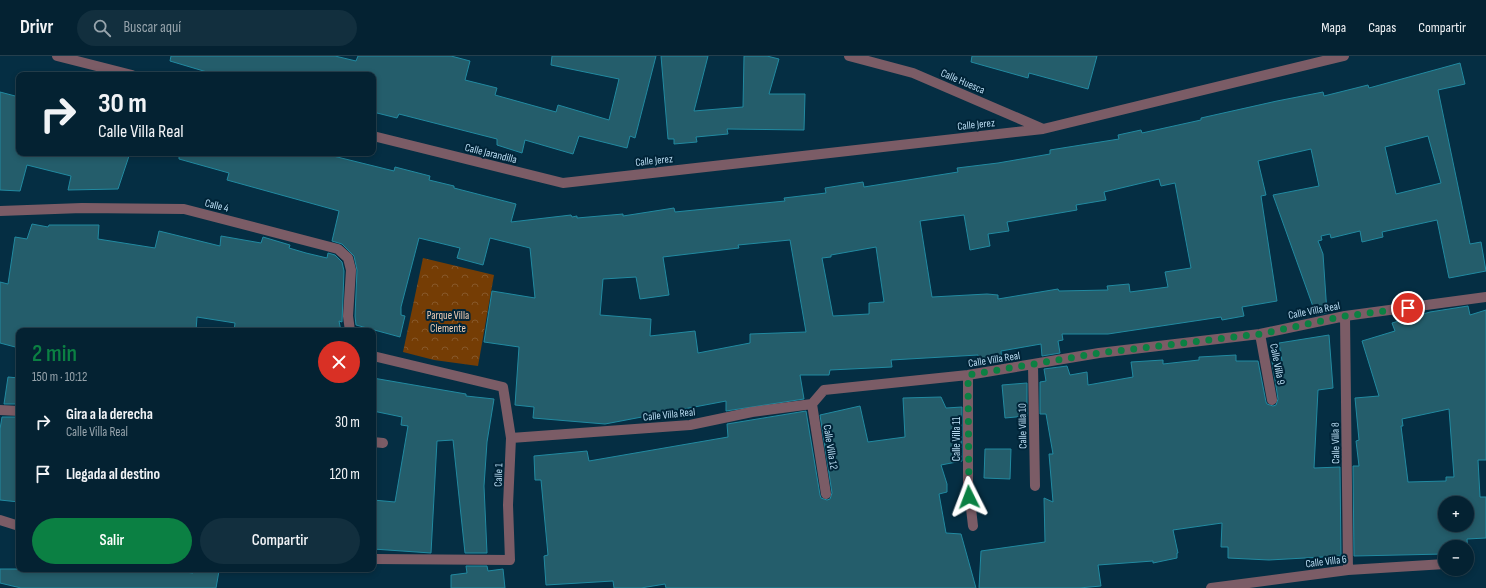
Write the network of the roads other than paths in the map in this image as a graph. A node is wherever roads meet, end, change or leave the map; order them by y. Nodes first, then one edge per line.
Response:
1 (57, 56) edge
2 (849, 56) edge
3 (1344, 56) edge
4 (120, 72) edge
5 (1043, 129) junction
6 (376, 137) edge
7 (603, 178) joint
8 (0, 211) edge
9 (1486, 297) edge
10 (1345, 316) junction
11 (350, 328) edge
12 (1260, 334) junction
13 (376, 357) edge
14 (1033, 365) junction
15 (968, 375) junction
16 (1272, 400) dead end
17 (812, 404) junction
18 (0, 410) edge
19 (16, 411) edge
20 (511, 438) junction
21 (1035, 486) dead end
22 (826, 494) dead end
23 (0, 520) edge
24 (16, 525) edge
25 (973, 526) dead end
26 (376, 559) edge
27 (1438, 564) edge
28 (1348, 570) junction
29 (1211, 588) edge

1 - 4 street
2 - 5 street, Calle Huesca
3 - 5 street, Calle Jerez
5 - 7 street, Calle Jerez
6 - 7 street, Calle Jarandilla
8 - 11 street, Calle 4
9 - 10 street, Calle Villa Real
10 - 12 street, Calle Villa Real
10 - 28 street, Calle Villa 8
12 - 14 street, Calle Villa Real
12 - 16 street, Calle Villa 9
13 - 20 street, Calle 1
14 - 15 street, Calle Villa Real
14 - 21 street, Calle Villa 10
15 - 17 street, Calle Villa Real
15 - 25 street, Calle Villa 11
17 - 20 street, Calle Villa Real
17 - 22 street, Calle Villa 12
18 - 19 street
20 - 26 street, Calle 1
23 - 24 street
27 - 28 street, Calle Villa 6
28 - 29 street, Calle Villa 6

